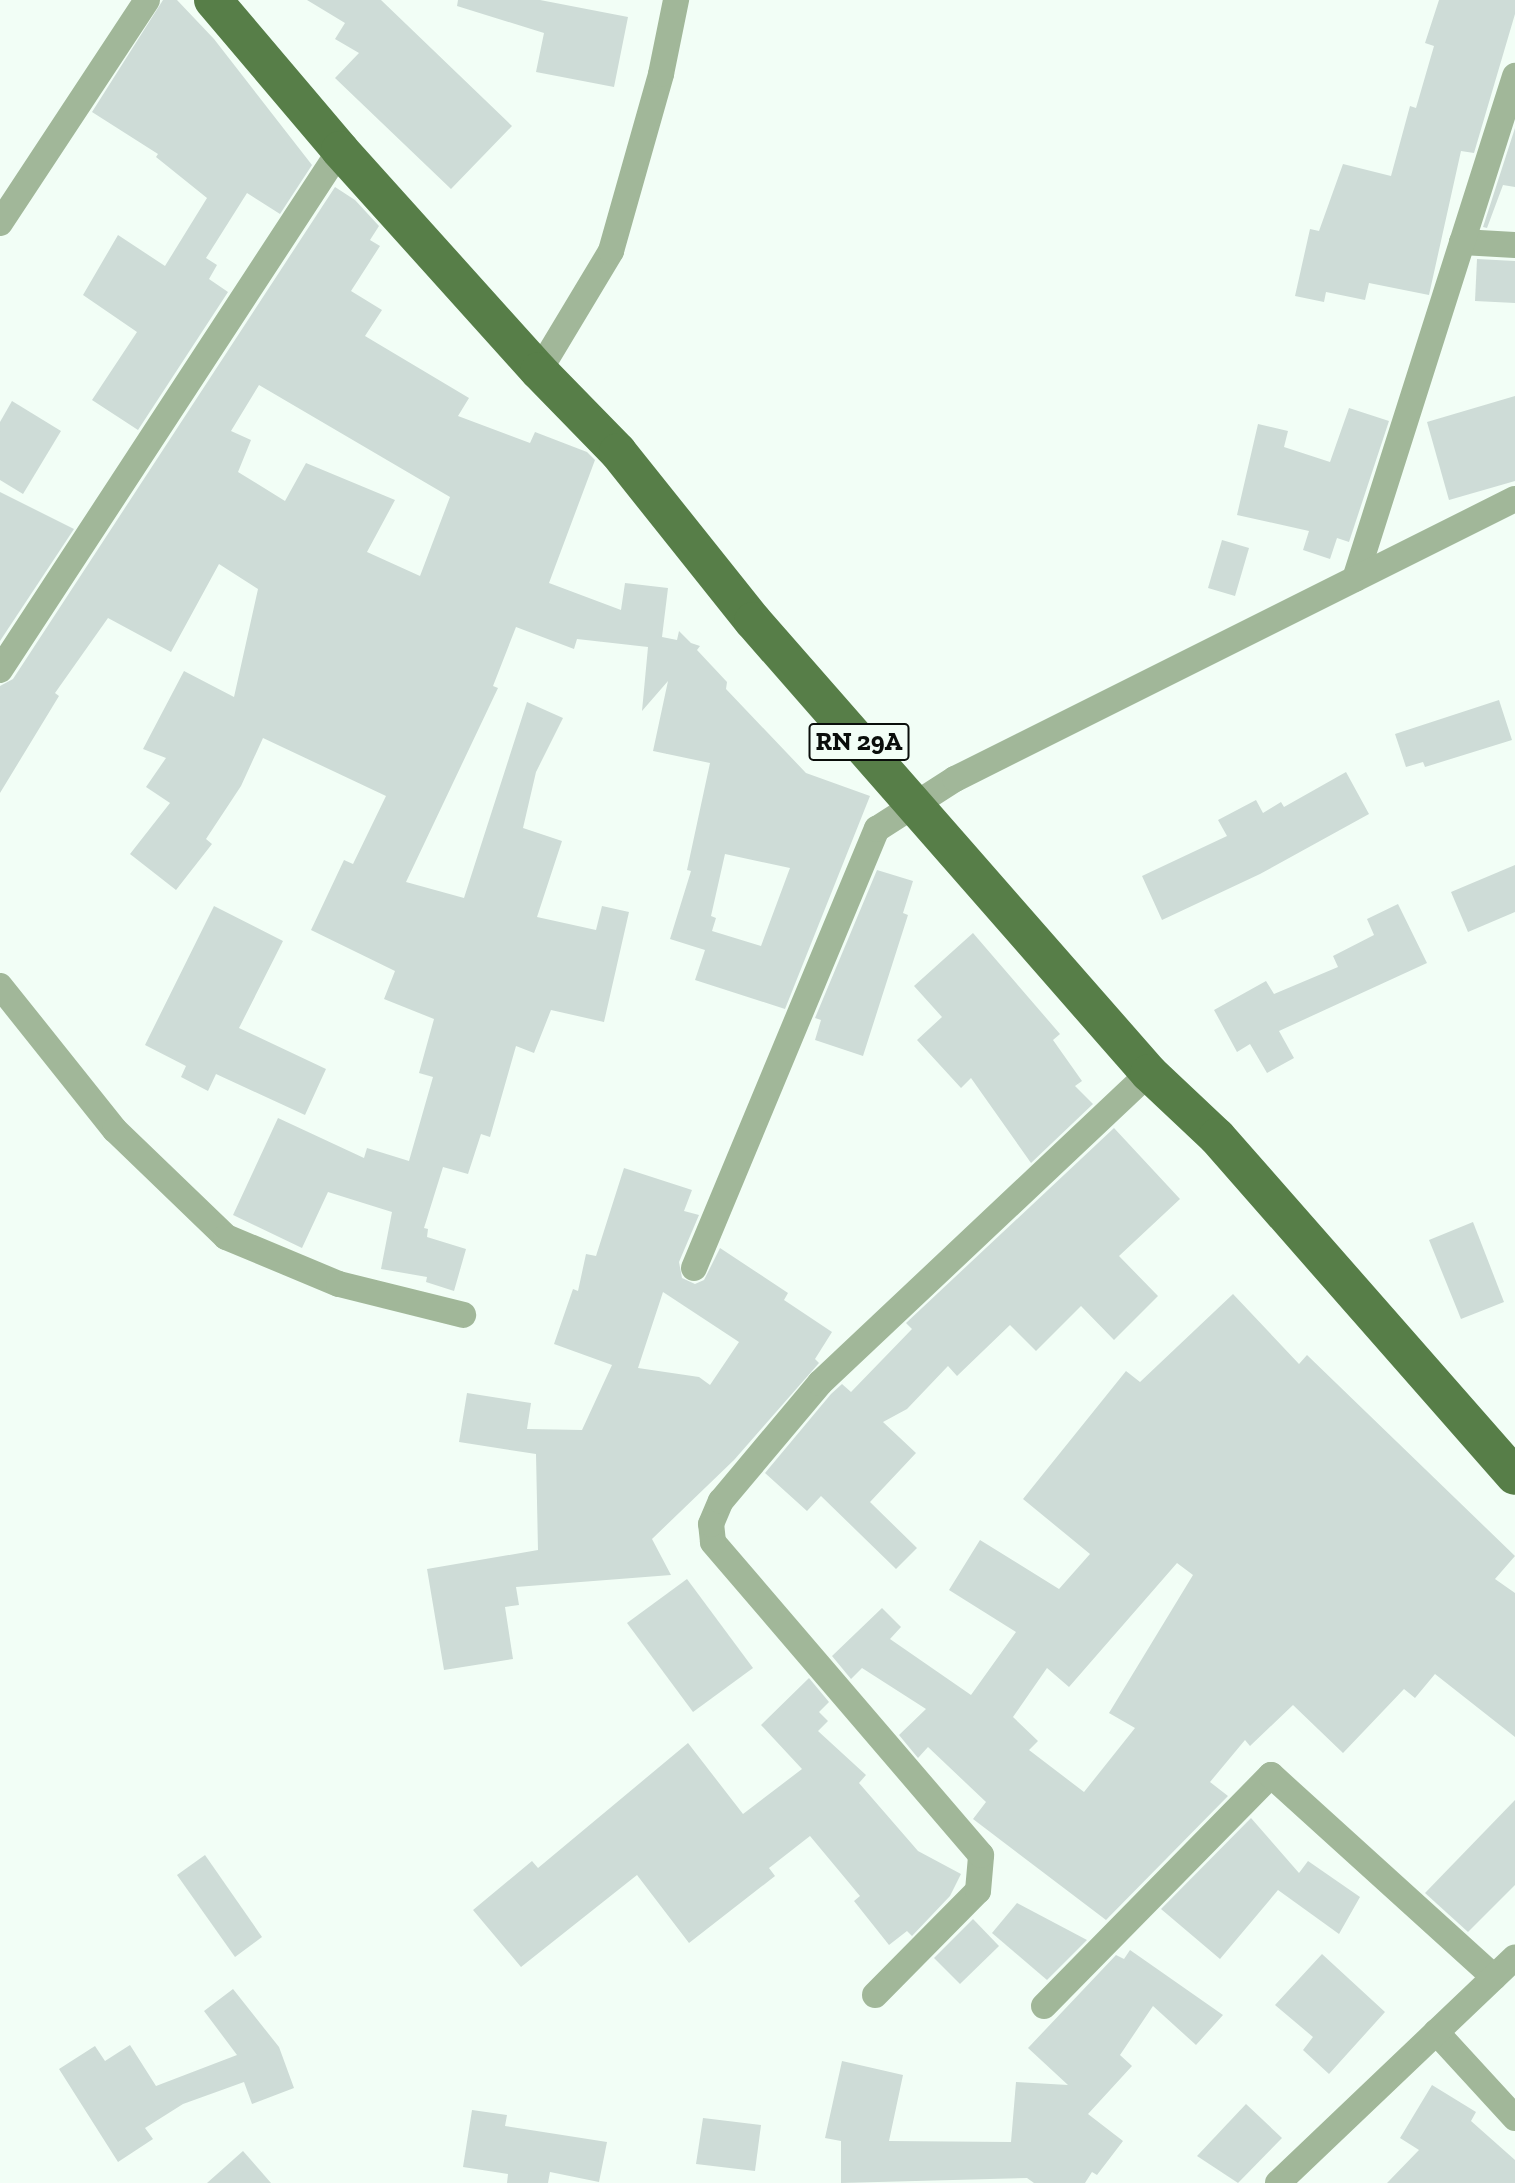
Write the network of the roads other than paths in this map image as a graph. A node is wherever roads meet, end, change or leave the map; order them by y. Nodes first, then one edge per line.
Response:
1 (146, 0) edge
2 (213, 0) edge
3 (676, 0) edge
4 (1515, 76) edge
5 (340, 150) junction
6 (0, 223) edge
7 (1462, 243) junction
8 (1515, 245) edge
9 (539, 372) junction
10 (1515, 499) edge
11 (1355, 579) junction
12 (0, 670) edge
13 (914, 804) junction
14 (0, 986) edge
15 (1149, 1073) junction
16 (694, 1268) dead end
17 (463, 1315) dead end
18 (1515, 1476) edge
19 (1515, 1957) edge
20 (1494, 1977) junction
21 (875, 1994) dead end
22 (1044, 2006) dead end
23 (1436, 2032) junction
24 (1515, 2118) edge
25 (1278, 2183) edge

1 - 6 street
2 - 5 main road, RN 29A
3 - 9 street
4 - 7 street
5 - 9 main road, RN 29A
5 - 12 street
7 - 8 street
7 - 11 street
9 - 13 main road, RN 29A
10 - 11 street
11 - 13 street
13 - 15 main road, RN 29A
13 - 16 street
14 - 17 street
15 - 18 main road, RN 29A
15 - 21 street
19 - 20 street
20 - 22 street
20 - 23 street
23 - 24 street
23 - 25 street

